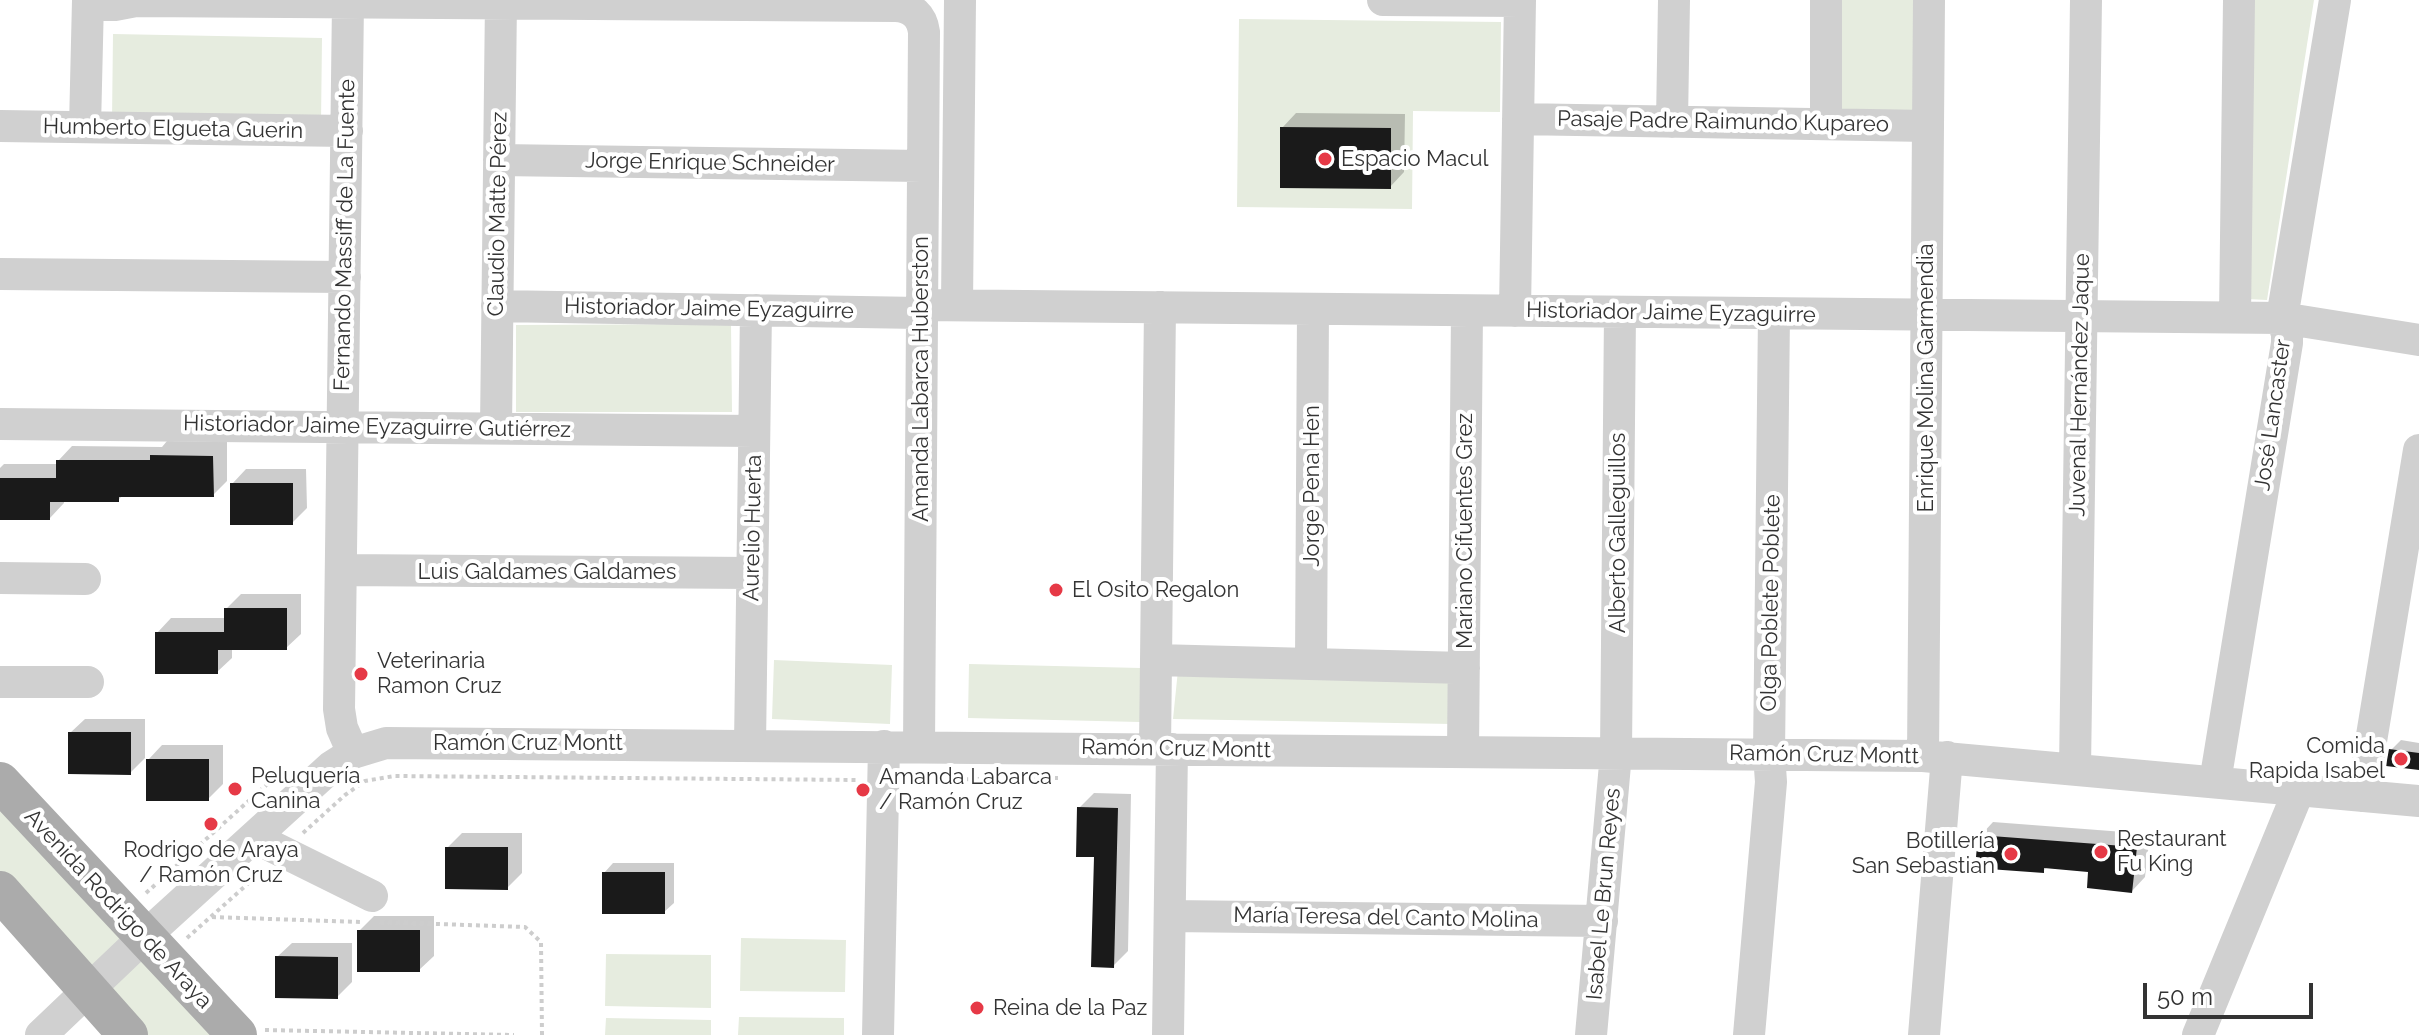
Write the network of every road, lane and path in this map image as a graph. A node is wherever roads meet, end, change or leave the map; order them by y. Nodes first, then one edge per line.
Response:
1 (960, 0) edge
2 (1383, 0) edge
3 (1520, 0) edge
4 (1674, 0) edge
5 (1826, 0) edge
6 (1929, 0) edge
7 (2086, 0) edge
8 (2239, 0) edge
9 (2335, 0) edge
10 (348, 2) junction
11 (501, 2) edge
12 (88, 3) edge
13 (929, 7) edge
14 (1518, 119) junction
15 (1672, 122) junction
16 (1826, 124) junction
17 (0, 126) edge
18 (1928, 126) junction
19 (85, 127) junction
20 (347, 131) junction
21 (499, 160) junction
22 (922, 166) junction
23 (0, 274) edge
24 (345, 277) junction
25 (957, 305) junction
26 (497, 306) junction
27 (1160, 307) junction
28 (920, 309) junction
29 (1313, 309) junction
30 (756, 310) junction
31 (1467, 311) junction
32 (1515, 311) junction
33 (1620, 312) junction
34 (1774, 314) junction
35 (1926, 315) junction
36 (2081, 317) junction
37 (2235, 317) junction
38 (2282, 318) junction
39 (2419, 340) edge
40 (0, 424) edge
41 (343, 425) junction
42 (496, 428) junction
43 (754, 431) junction
44 (2419, 450) edge
45 (342, 570) junction
46 (752, 573) junction
47 (0, 578) edge
48 (85, 579) dead end
49 (1156, 660) junction
50 (1311, 663) junction
51 (1464, 668) junction
52 (0, 682) edge
53 (88, 682) dead end
54 (750, 745) junction
55 (884, 746) junction
56 (919, 747) junction
57 (1164, 749) junction
58 (1463, 752) junction
59 (353, 753) junction
60 (1616, 753) junction
61 (1769, 754) junction
62 (1935, 756) junction
63 (2075, 769) junction
64 (1065, 778) dead end
65 (883, 780) junction
66 (0, 782) edge
67 (2215, 782) junction
68 (2299, 790) junction
69 (2362, 796) junction
70 (2419, 801) edge
71 (269, 845) junction
72 (0, 891) edge
73 (372, 896) dead end
74 (1170, 916) junction
75 (210, 917) junction
76 (1602, 921) junction
77 (161, 942) junction
78 (87, 991) junction
79 (41, 1035) edge
80 (128, 1035) edge
81 (237, 1035) edge
82 (263, 1035) edge
83 (514, 1035) edge
84 (542, 1035) edge
85 (878, 1035) edge
86 (1168, 1035) edge
87 (1591, 1035) edge
88 (1749, 1035) edge
89 (1924, 1035) edge
90 (2198, 1035) edge

1 - 25 street, Amanda Labarca Huberston
2 - 3 street
3 - 14 street
4 - 15 street
5 - 16 street
6 - 18 street, Enrique Molina Garmendia
7 - 36 street, Juvenal Hernández Jaque
8 - 37 street
9 - 38 street, José Lancaster
10 - 11 street
10 - 12 street
10 - 20 street, Fernando Massiff de La Fuente
11 - 13 street
11 - 21 street, Claudio Matte Pérez
12 - 19 street
13 - 22 street, Amanda Labarca Huberston
14 - 15 street, Pasaje Padre Raimundo Kupareo
14 - 32 street
15 - 16 street, Pasaje Padre Raimundo Kupareo
16 - 18 street, Pasaje Padre Raimundo Kupareo
17 - 19 street, Humberto Elgueta Guerin
18 - 35 street, Enrique Molina Garmendia
19 - 20 street, Humberto Elgueta Guerin
20 - 24 street, Fernando Massiff de La Fuente
21 - 22 street, Jorge Enrique Schneider
21 - 26 street, Claudio Matte Pérez
22 - 28 street, Amanda Labarca Huberston
23 - 24 street
24 - 41 street, Fernando Massiff de La Fuente
25 - 27 street, Historiador Jaime Eyzaguirre
25 - 28 street, Historiador Jaime Eyzaguirre
26 - 30 street, Historiador Jaime Eyzaguirre
26 - 42 street, Claudio Matte Pérez
27 - 29 street, Historiador Jaime Eyzaguirre
27 - 49 street
28 - 30 street, Historiador Jaime Eyzaguirre
28 - 56 street, Amanda Labarca Huberston
29 - 31 street, Historiador Jaime Eyzaguirre
29 - 50 street, Jorge Pena Hen
30 - 43 street, Aurelio Huerta
31 - 32 street, Historiador Jaime Eyzaguirre
31 - 51 street, Mariano Cifuentes Grez
32 - 33 street, Historiador Jaime Eyzaguirre
33 - 34 street, Historiador Jaime Eyzaguirre
33 - 60 street, Alberto Galleguillos
34 - 35 street, Historiador Jaime Eyzaguirre
34 - 61 street, Olga Poblete Poblete
35 - 36 street, Historiador Jaime Eyzaguirre
35 - 62 street, Enrique Molina Garmendia
36 - 37 street, Historiador Jaime Eyzaguirre
36 - 63 street, Juvenal Hernández Jaque
37 - 38 street, Historiador Jaime Eyzaguirre
38 - 39 street, Historiador Jaime Eyzaguirre
38 - 67 street, José Lancaster
40 - 41 street, Historiador Jaime Eyzaguirre Gutiérrez
41 - 42 street, Historiador Jaime Eyzaguirre Gutiérrez
41 - 45 street, Fernando Massiff de La Fuente
42 - 43 street, Historiador Jaime Eyzaguirre Gutiérrez
43 - 46 street, Aurelio Huerta
44 - 69 street
45 - 46 street, Luis Galdames Galdames
45 - 59 street, Fernando Massiff de La Fuente
46 - 54 street, Aurelio Huerta
47 - 48 street
49 - 50 street
49 - 57 street
50 - 51 street
51 - 58 street, Mariano Cifuentes Grez
52 - 53 street
54 - 55 street, Ramón Cruz Montt
54 - 59 street, Ramón Cruz Montt
55 - 56 street, Ramón Cruz Montt
55 - 65 street
56 - 57 street, Ramón Cruz Montt
57 - 58 street, Ramón Cruz Montt
57 - 74 street
58 - 60 street, Ramón Cruz Montt
59 - 71 street, Ramón Cruz Montt
60 - 61 street, Ramón Cruz Montt
60 - 76 street, Isabel Le Brun Reyes
61 - 62 street, Ramón Cruz Montt
61 - 88 street, Olga Poblete Poblete
62 - 63 street, Ramón Cruz Montt
62 - 89 street, Enrique Molina Garmendia
63 - 67 street, Ramón Cruz Montt
64 - 65 path
65 - 71 path
65 - 85 street
66 - 77 main road, Avenida Rodrigo de Araya
67 - 68 street, Ramón Cruz Montt
68 - 69 street, Ramón Cruz Montt
68 - 90 street
69 - 70 street, Ramón Cruz Montt
71 - 73 street
71 - 75 path
71 - 77 street, Ramón Cruz Montt
72 - 78 main road
74 - 76 street, María Teresa del Canto Molina
74 - 86 street
75 - 77 path
75 - 84 path
76 - 87 street, Isabel Le Brun Reyes
77 - 78 street, Ramón Cruz Montt
77 - 81 main road, Avenida Rodrigo de Araya
78 - 79 street, Ramón Cruz Montt
78 - 80 main road
82 - 83 path

